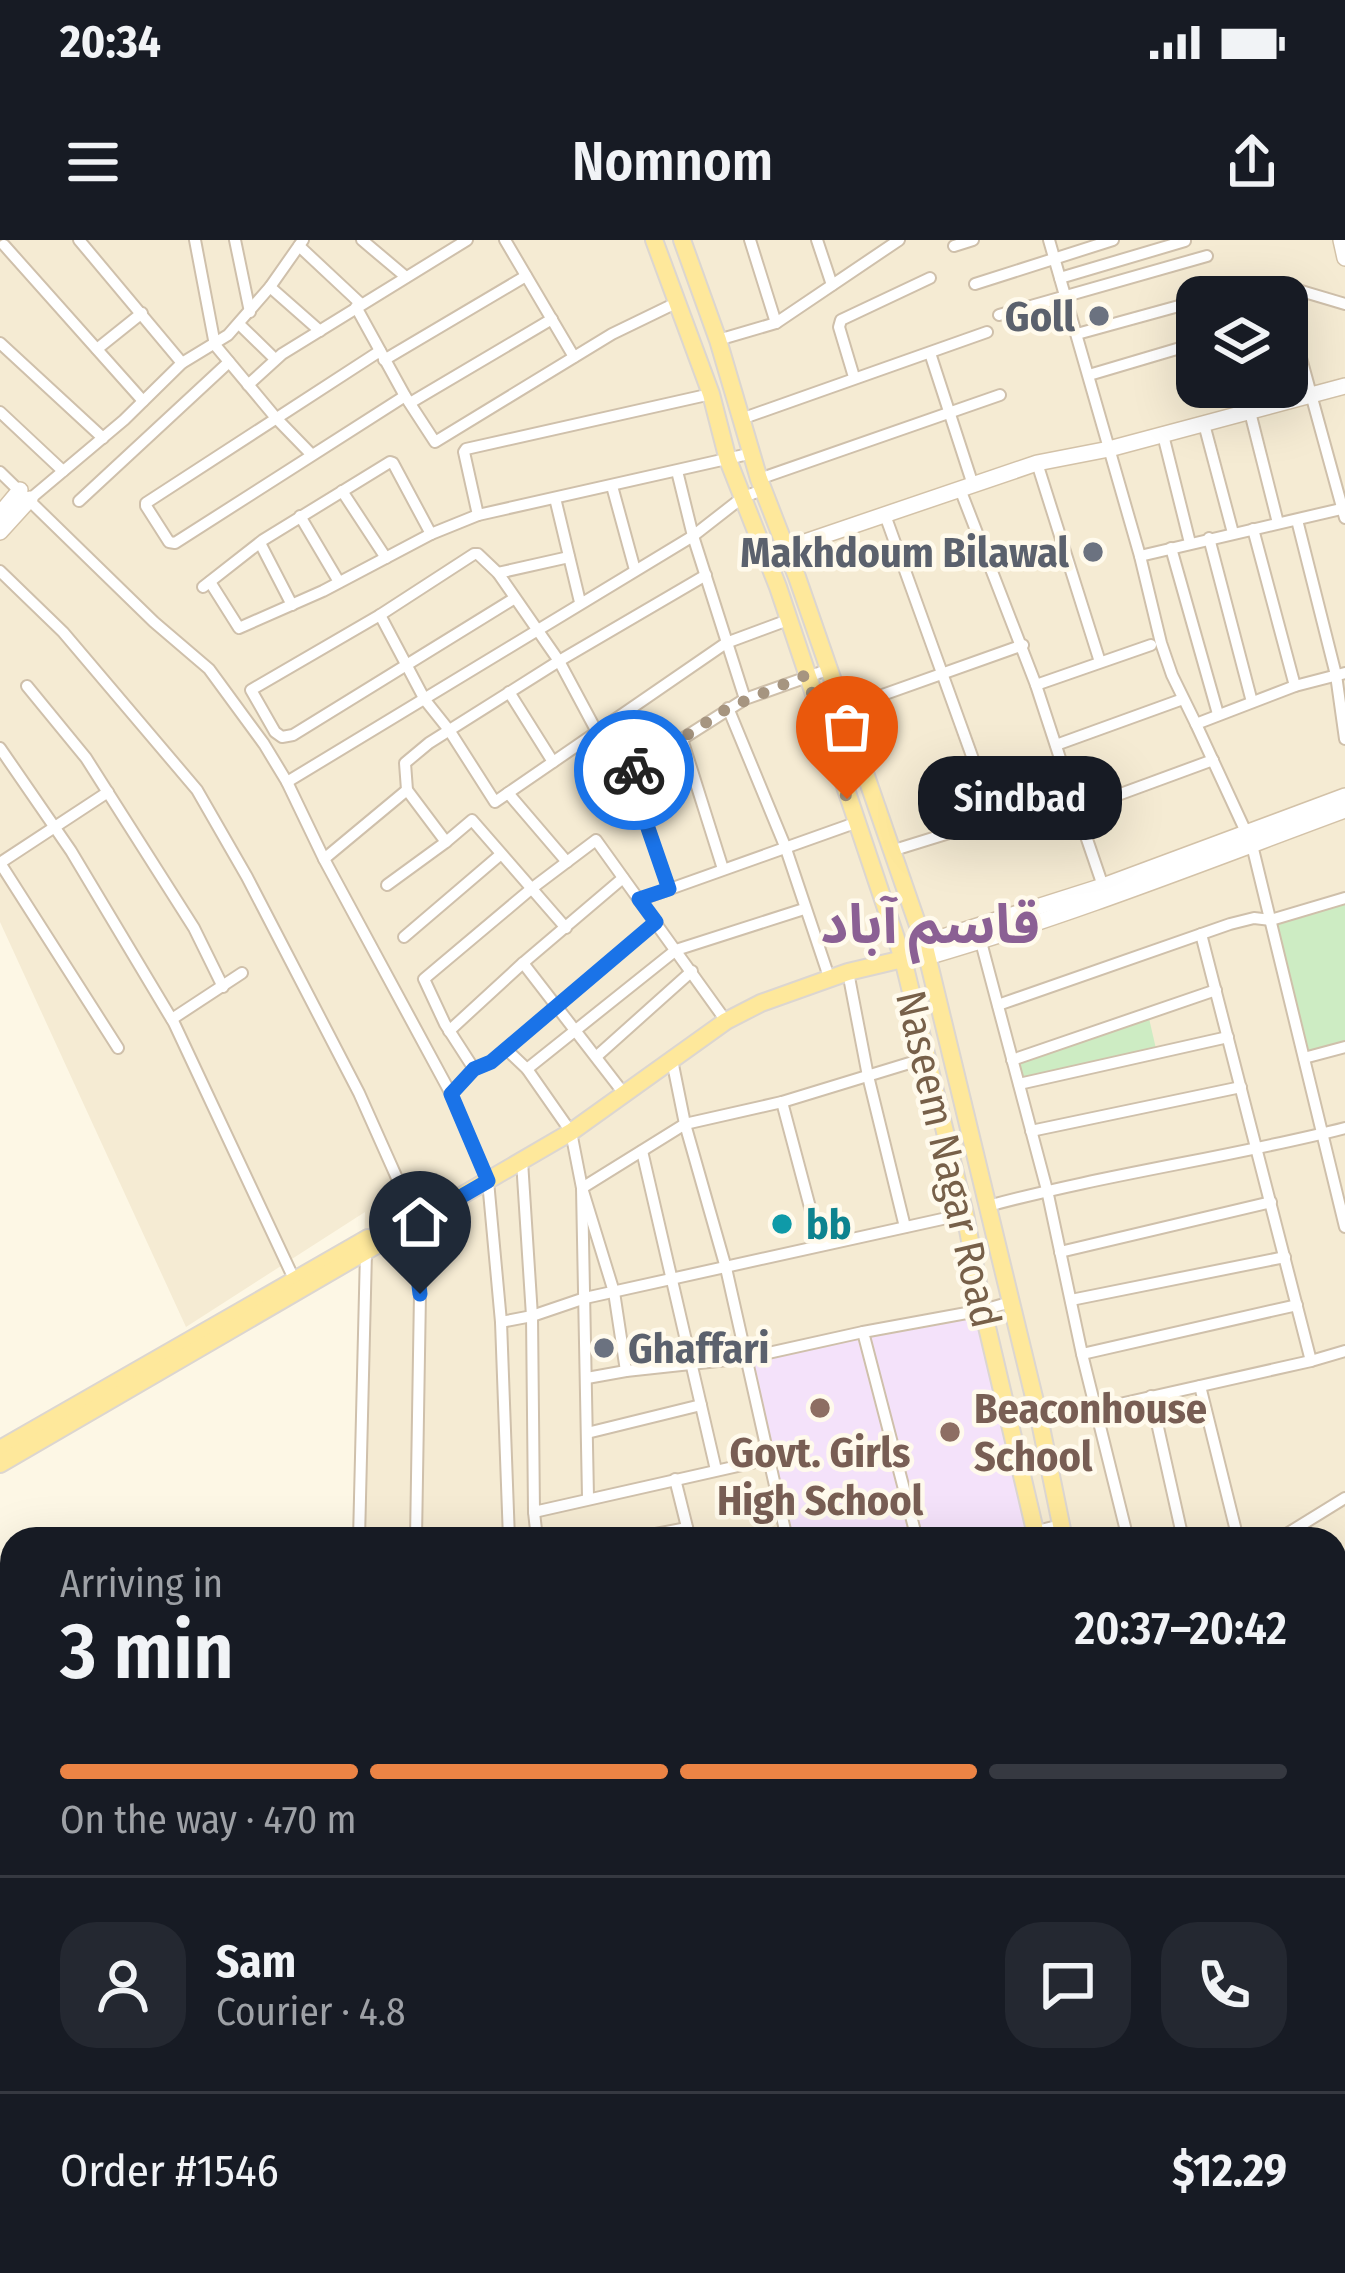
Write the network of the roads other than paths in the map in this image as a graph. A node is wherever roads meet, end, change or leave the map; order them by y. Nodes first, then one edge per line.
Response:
1 (80, 240) edge
2 (195, 240) edge
3 (235, 240) edge
4 (362, 240) edge
5 (467, 240) edge
6 (505, 240) edge
7 (654, 240) edge
8 (682, 240) edge
9 (750, 240) edge
10 (817, 240) edge
11 (899, 240) edge
12 (974, 240) edge
13 (1049, 240) edge
14 (1113, 240) edge
15 (1341, 240) edge
16 (1185, 241) edge
17 (301, 243) edge
18 (4, 244) edge
19 (450, 244) edge
20 (885, 244) edge
21 (954, 246) dead end
22 (1207, 256) dead end
23 (1054, 257) junction
24 (1345, 258) edge
25 (526, 276) junction
26 (406, 277) junction
27 (930, 278) dead end
28 (1060, 278) junction
29 (975, 284) dead end
30 (832, 285) junction
31 (269, 287) junction
32 (1308, 293) edge
33 (1066, 297) junction
34 (678, 302) junction
35 (1345, 304) edge
36 (358, 306) junction
37 (1176, 308) edge
38 (250, 312) junction
39 (142, 313) junction
40 (999, 315) dead end
41 (552, 319) junction
42 (776, 322) junction
43 (238, 324) junction
44 (320, 332) junction
45 (987, 332) dead end
46 (1077, 334) junction
47 (718, 340) junction
48 (0, 343) edge
49 (215, 345) junction
50 (97, 349) junction
51 (1176, 349) edge
52 (930, 352) junction
53 (382, 355) junction
54 (574, 357) junction
55 (275, 359) junction
56 (229, 362) junction
57 (182, 363) junction
58 (1089, 375) junction
59 (854, 377) junction
60 (248, 385) junction
61 (1345, 386) edge
62 (1308, 388) edge
63 (711, 394) junction
64 (1000, 395) dead end
65 (1310, 396) junction
66 (408, 399) junction
67 (143, 401) junction
68 (950, 411) junction
69 (0, 412) edge
70 (1250, 412) junction
71 (276, 418) junction
72 (742, 419) junction
73 (1204, 424) junction
74 (1163, 435) junction
75 (103, 438) junction
76 (1109, 448) junction
77 (753, 453) junction
78 (311, 454) junction
79 (728, 460) junction
80 (1036, 464) junction
81 (63, 471) junction
82 (677, 471) junction
83 (0, 472) edge
84 (761, 484) junction
85 (612, 486) junction
86 (966, 487) junction
87 (342, 490) junction
88 (25, 495) junction
89 (743, 497) junction
90 (555, 498) junction
91 (80, 501) dead end
92 (1344, 512) edge
93 (0, 514) edge
94 (885, 514) junction
95 (478, 515) junction
96 (300, 516) junction
97 (1297, 520) junction
98 (1278, 523) junction
99 (1253, 529) junction
100 (0, 532) edge
101 (1233, 533) junction
102 (431, 534) junction
103 (693, 536) junction
104 (1209, 538) junction
105 (260, 542) junction
106 (1190, 543) junction
107 (787, 548) junction
108 (1172, 548) junction
109 (1140, 556) junction
110 (569, 557) junction
111 (386, 558) junction
112 (635, 569) junction
113 (0, 571) edge
114 (498, 573) junction
115 (706, 575) junction
116 (339, 583) junction
117 (515, 598) junction
118 (580, 602) junction
119 (292, 605) junction
120 (380, 615) junction
121 (788, 620) junction
122 (537, 628) junction
123 (726, 643) junction
124 (1151, 644) dead end
125 (1023, 645) junction
126 (560, 661) junction
127 (1100, 662) junction
128 (407, 664) junction
129 (830, 669) junction
130 (943, 673) junction
131 (1341, 674) edge
132 (806, 675) junction
133 (1036, 685) junction
134 (27, 686) dead end
135 (1295, 686) junction
136 (509, 692) junction
137 (745, 699) junction
138 (1184, 699) junction
139 (425, 700) junction
140 (1252, 702) junction
141 (728, 708) junction
142 (843, 709) junction
143 (632, 710) junction
144 (1218, 714) junction
145 (1196, 724) junction
146 (449, 730) junction
147 (597, 731) junction
148 (682, 739) junction
149 (1345, 740) edge
150 (1056, 746) junction
151 (0, 748) edge
152 (657, 755) junction
153 (1213, 760) junction
154 (553, 762) junction
155 (629, 773) junction
156 (287, 782) junction
157 (407, 790) junction
158 (107, 792) junction
159 (871, 792) junction
160 (508, 793) junction
161 (1072, 795) junction
162 (595, 796) dead end
163 (1345, 796) edge
164 (847, 799) junction
165 (495, 802) junction
166 (1077, 810) junction
167 (1345, 810) edge
168 (472, 820) junction
169 (995, 820) junction
170 (855, 823) junction
171 (54, 828) junction
172 (1250, 839) junction
173 (446, 842) junction
174 (785, 846) junction
175 (891, 851) junction
176 (500, 855) junction
177 (324, 860) junction
178 (567, 862) junction
179 (0, 863) edge
180 (723, 869) junction
181 (623, 878) junction
182 (387, 885) dead end
183 (531, 889) junction
184 (669, 889) junction
185 (1105, 892) junction
186 (1345, 898) edge
187 (639, 899) junction
188 (804, 909) junction
189 (1271, 920) junction
190 (656, 922) junction
191 (566, 928) junction
192 (1201, 934) junction
193 (404, 937) dead end
194 (981, 942) junction
195 (676, 950) junction
196 (925, 950) junction
197 (902, 959) junction
198 (523, 963) junction
199 (692, 971) junction
200 (848, 972) junction
201 (242, 973) dead end
202 (830, 980) junction
203 (223, 987) junction
204 (1216, 990) junction
205 (998, 1005) junction
206 (556, 1006) junction
207 (172, 1019) junction
208 (726, 1021) junction
209 (449, 1031) junction
210 (576, 1031) junction
211 (1228, 1037) junction
212 (1345, 1047) edge
213 (118, 1048) dead end
214 (506, 1049) junction
215 (597, 1056) junction
216 (926, 1058) junction
217 (1304, 1058) junction
218 (672, 1060) junction
219 (1012, 1060) junction
220 (474, 1069) junction
221 (527, 1069) junction
222 (868, 1076) junction
223 (1019, 1084) junction
224 (1241, 1087) junction
225 (451, 1094) junction
226 (626, 1095) junction
227 (782, 1102) junction
228 (686, 1124) junction
229 (1345, 1128) edge
230 (1031, 1131) junction
231 (571, 1132) junction
232 (1322, 1134) junction
233 (1258, 1148) junction
234 (642, 1150) junction
235 (522, 1160) junction
236 (488, 1181) junction
237 (582, 1188) junction
238 (1047, 1190) junction
239 (1271, 1202) junction
240 (988, 1206) junction
241 (1343, 1208) edge
242 (965, 1214) junction
243 (412, 1220) junction
244 (905, 1227) junction
245 (1345, 1227) edge
246 (820, 1245) junction
247 (366, 1252) junction
248 (1060, 1252) junction
249 (1285, 1257) junction
250 (726, 1268) junction
251 (294, 1279) junction
252 (672, 1280) junction
253 (614, 1292) junction
254 (584, 1298) junction
255 (1071, 1300) junction
256 (1011, 1302) junction
257 (1297, 1305) junction
258 (983, 1310) junction
259 (532, 1316) junction
260 (501, 1322) junction
261 (863, 1332) junction
262 (1345, 1351) edge
263 (1082, 1354) junction
264 (746, 1358) junction
265 (1311, 1361) junction
266 (691, 1363) junction
267 (626, 1371) junction
268 (587, 1378) junction
269 (1200, 1386) junction
270 (1151, 1396) junction
271 (701, 1406) junction
272 (1096, 1410) junction
273 (1040, 1422) junction
274 (587, 1432) junction
275 (0, 1449) edge
276 (769, 1459) junction
277 (0, 1464) edge
278 (716, 1470) junction
279 (675, 1479) junction
280 (588, 1497) junction
281 (1345, 1498) edge
282 (534, 1512) junction
283 (359, 1527) edge
284 (416, 1527) edge
285 (509, 1527) edge
286 (536, 1527) edge
287 (687, 1527) edge
288 (785, 1527) edge
289 (914, 1527) edge
290 (1034, 1527) edge
291 (1062, 1527) edge
292 (1125, 1527) edge
293 (1180, 1527) edge
294 (1235, 1527) edge
295 (1298, 1527) edge

1 - 39 street
2 - 49 street
3 - 38 street
4 - 26 street
5 - 19 street
6 - 25 street
7 - 34 main road, Naseem Nagar Road
8 - 47 main road, Naseem Nagar Road
9 - 42 street
10 - 30 street
11 - 20 street
12 - 21 street
13 - 23 street
14 - 23 street
15 - 24 main road
16 - 28 street
17 - 31 street
17 - 36 street
18 - 50 street
19 - 26 street
20 - 30 street
22 - 33 street
23 - 28 street
23 - 29 street
25 - 41 street
25 - 53 street
26 - 36 street
27 - 59 street
28 - 33 street
30 - 42 street
31 - 38 street
31 - 44 street
32 - 35 street
33 - 40 street
33 - 46 street
34 - 54 street
34 - 63 main road, Naseem Nagar Road
36 - 44 street
36 - 53 street
37 - 46 street
38 - 43 street
39 - 50 street
39 - 57 street
41 - 54 street
41 - 66 street
42 - 47 street
43 - 49 street
43 - 55 street
44 - 55 street
45 - 52 street
46 - 58 street
47 - 72 main road, Naseem Nagar Road
48 - 75 street
49 - 56 street
49 - 57 street
50 - 67 street
51 - 58 street
52 - 59 street
52 - 68 street
53 - 66 street
53 - 71 street
54 - 66 street
55 - 60 street
56 - 60 street
56 - 91 street
57 - 67 street
58 - 76 street
59 - 72 street
60 - 71 street
61 - 65 main road
62 - 65 street
63 - 79 main road, Naseem Nagar Road
63 - 95 street
64 - 68 street
65 - 70 main road
65 - 92 street
66 - 78 street
67 - 75 street
68 - 84 street
68 - 86 street
69 - 81 street
70 - 73 main road
70 - 98 street
71 - 78 street
71 - 78 street
72 - 77 main road, Naseem Nagar Road
73 - 74 main road
73 - 101 street
74 - 76 main road
74 - 106 street
75 - 81 street
76 - 80 main road
76 - 109 street
77 - 79 street
77 - 84 main road, Naseem Nagar Road
79 - 82 street
79 - 89 main road, Naseem Nagar Road
80 - 86 main road
80 - 127 street
81 - 88 street
82 - 85 street
82 - 103 street
83 - 88 street
84 - 89 street
84 - 107 main road, Naseem Nagar Road
85 - 90 street
85 - 112 street
86 - 94 main road
86 - 125 street
87 - 96 street
87 - 102 street
87 - 111 street
88 - 93 main road
88 - 100 main road
88 - 156 street
89 - 103 street
89 - 121 main road, Naseem Nagar Road
90 - 95 street
90 - 110 street
92 - 97 street
94 - 107 main road
94 - 130 street
95 - 102 street
96 - 105 street
96 - 116 street
97 - 98 street
97 - 131 street
98 - 99 street
99 - 101 street
99 - 135 street
101 - 104 street
102 - 111 street
103 - 112 street
103 - 115 street
104 - 106 street
104 - 140 street
105 - 119 street
105 - 119 street
106 - 108 street
107 - 129 main road, Naseem Nagar Road
108 - 109 street
108 - 144 street
109 - 138 street
110 - 114 street
110 - 118 street
111 - 116 street
112 - 118 street
113 - 243 street
114 - 117 street
114 - 120 street
115 - 123 street
115 - 126 street
116 - 119 street
117 - 122 street
117 - 128 street
118 - 122 street
120 - 128 street
120 - 128 street
121 - 123 street
121 - 132 main road, Naseem Nagar Road
122 - 126 street
122 - 139 street
123 - 137 street
123 - 143 street
124 - 127 street
125 - 130 street
125 - 133 street
126 - 136 street
126 - 147 street
127 - 133 street
128 - 139 street
129 - 132 street
129 - 142 main road, Naseem Nagar Road
130 - 142 street
130 - 169 street
131 - 135 street
131 - 149 street
132 - 137 street
132 - 164 main road, Naseem Nagar Road
133 - 150 street
134 - 158 street
135 - 140 street
136 - 146 street
136 - 154 street
137 - 141 street
138 - 145 street
138 - 150 street
139 - 146 street
139 - 156 street
140 - 144 street
141 - 148 street
141 - 174 street
142 - 159 main road, Naseem Nagar Road
143 - 147 street
143 - 152 street
144 - 145 street
145 - 153 street
146 - 157 street
146 - 165 street
147 - 154 street
148 - 152 street
148 - 180 street
150 - 161 street
151 - 171 street
152 - 155 street
153 - 166 street
153 - 172 street
154 - 160 street
155 - 162 street
155 - 184 street
156 - 177 street
157 - 173 street
157 - 177 street
158 - 171 street
158 - 203 street
159 - 164 main road
159 - 175 main road, Naseem Nagar Road
160 - 165 street
160 - 178 street
161 - 166 street
161 - 169 street
163 - 172 main road
164 - 170 main road, Naseem Nagar Road
165 - 168 street
166 - 185 street
167 - 172 main road
168 - 173 street
168 - 176 street
169 - 175 street
170 - 174 street
170 - 197 main road, Naseem Nagar Road
171 - 179 street
171 - 207 street
172 - 185 main road
172 - 189 street
173 - 182 street
174 - 180 street
174 - 188 street
175 - 196 main road, Naseem Nagar Road
176 - 183 street
176 - 193 street
177 - 225 street
178 - 181 street
178 - 183 street
179 - 213 street
180 - 184 street
181 - 187 street
181 - 191 street
183 - 191 street
183 - 209 street
184 - 187 street
185 - 194 main road
185 - 196 main road
186 - 189 street
187 - 190 street
188 - 195 street
188 - 202 street
189 - 192 street
189 - 217 street
190 - 195 street
190 - 206 street
191 - 198 street
192 - 204 street
192 - 205 street
194 - 196 main road
194 - 205 street
195 - 199 street
195 - 210 street
196 - 240 main road, Naseem Nagar Road
197 - 200 main road
197 - 216 main road, Naseem Nagar Road
198 - 206 street
198 - 209 street
199 - 208 street
199 - 215 street
200 - 202 main road
200 - 222 street
201 - 203 street
202 - 208 main road
203 - 207 street
204 - 211 street
204 - 219 street
205 - 219 street
206 - 210 street
206 - 214 street
207 - 251 street
208 - 218 main road
209 - 220 street
210 - 215 street
210 - 221 street
211 - 223 street
211 - 224 street
212 - 217 street
214 - 220 street
214 - 221 street
215 - 226 street
216 - 222 street
216 - 242 main road, Naseem Nagar Road
217 - 232 street
218 - 226 main road
218 - 228 street
219 - 223 street
220 - 225 street
221 - 231 street
222 - 227 street
222 - 244 street
223 - 230 street
224 - 230 street
224 - 233 street
225 - 236 street
226 - 231 main road
227 - 228 street
227 - 246 street
228 - 234 street
228 - 250 street
229 - 232 street
230 - 238 street
231 - 235 main road
231 - 237 street
232 - 233 street
232 - 241 street
233 - 238 street
233 - 239 street
234 - 237 street
234 - 252 street
235 - 236 main road
235 - 259 street
236 - 243 main road
236 - 260 street
237 - 253 street
237 - 254 street
238 - 240 street
238 - 248 street
239 - 248 street
239 - 249 street
240 - 242 main road
240 - 256 main road, Naseem Nagar Road
241 - 245 street
242 - 244 street
242 - 258 main road, Naseem Nagar Road
243 - 247 main road
243 - 251 main road
243 - 284 street
244 - 246 street
246 - 250 street
247 - 277 main road
247 - 283 street
248 - 255 street
249 - 255 street
249 - 257 street
250 - 252 street
250 - 264 street
251 - 275 main road
252 - 253 street
252 - 266 street
253 - 254 street
253 - 267 street
254 - 259 street
254 - 268 street
255 - 263 street
256 - 258 street
256 - 273 main road, Naseem Nagar Road
257 - 263 street
257 - 265 street
258 - 261 street
258 - 290 main road, Naseem Nagar Road
259 - 260 street
259 - 282 street
260 - 285 street
261 - 264 street
261 - 289 street
262 - 265 street
263 - 272 street
264 - 266 street
264 - 276 street
265 - 269 street
266 - 267 street
266 - 271 street
267 - 268 street
268 - 274 street
269 - 270 street
269 - 294 street
270 - 272 street
270 - 293 street
271 - 274 street
271 - 278 street
272 - 273 street
272 - 292 street
273 - 291 main road, Naseem Nagar Road
274 - 280 street
276 - 278 street
276 - 288 street
278 - 279 street
279 - 280 street
279 - 287 street
280 - 282 street
281 - 295 street
282 - 286 street

